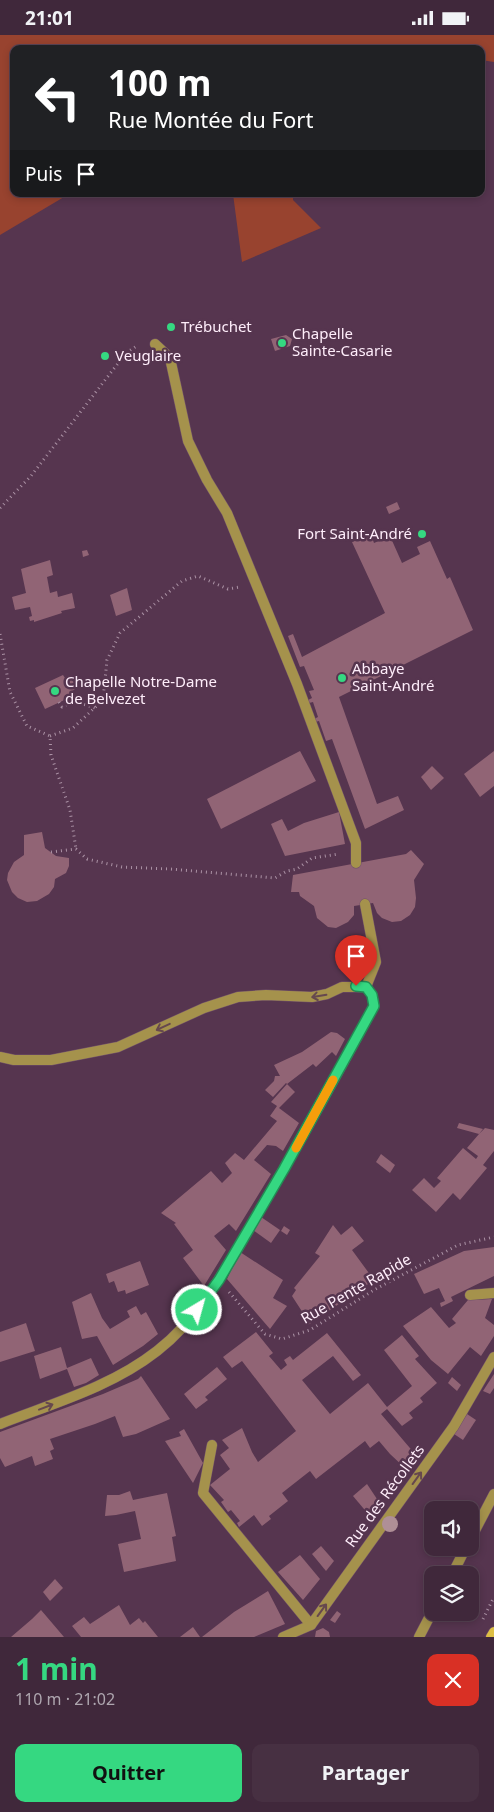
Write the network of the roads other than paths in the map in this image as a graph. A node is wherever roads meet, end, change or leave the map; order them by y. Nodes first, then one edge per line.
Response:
1 (155, 344) road end
2 (356, 863) dead end
3 (365, 904) dead end
4 (366, 987) junction
5 (0, 1057) edge
6 (494, 1293) edge
7 (470, 1295) dead end
8 (494, 1357) edge
9 (0, 1424) edge
10 (212, 1445) dead end
11 (494, 1494) edge
12 (479, 1523) edge
13 (427, 1621) edge
14 (311, 1625) junction
15 (494, 1632) edge
16 (283, 1637) edge
17 (419, 1637) edge
18 (492, 1637) edge

1 - 2 street
3 - 4 street
4 -> 5 street
9 -> 4 street
6 - 7 street
14 -> 8 street, Rue des Récollets
10 - 14 street
11 - 12 street
13 - 17 street
14 - 16 street
15 - 18 main road

